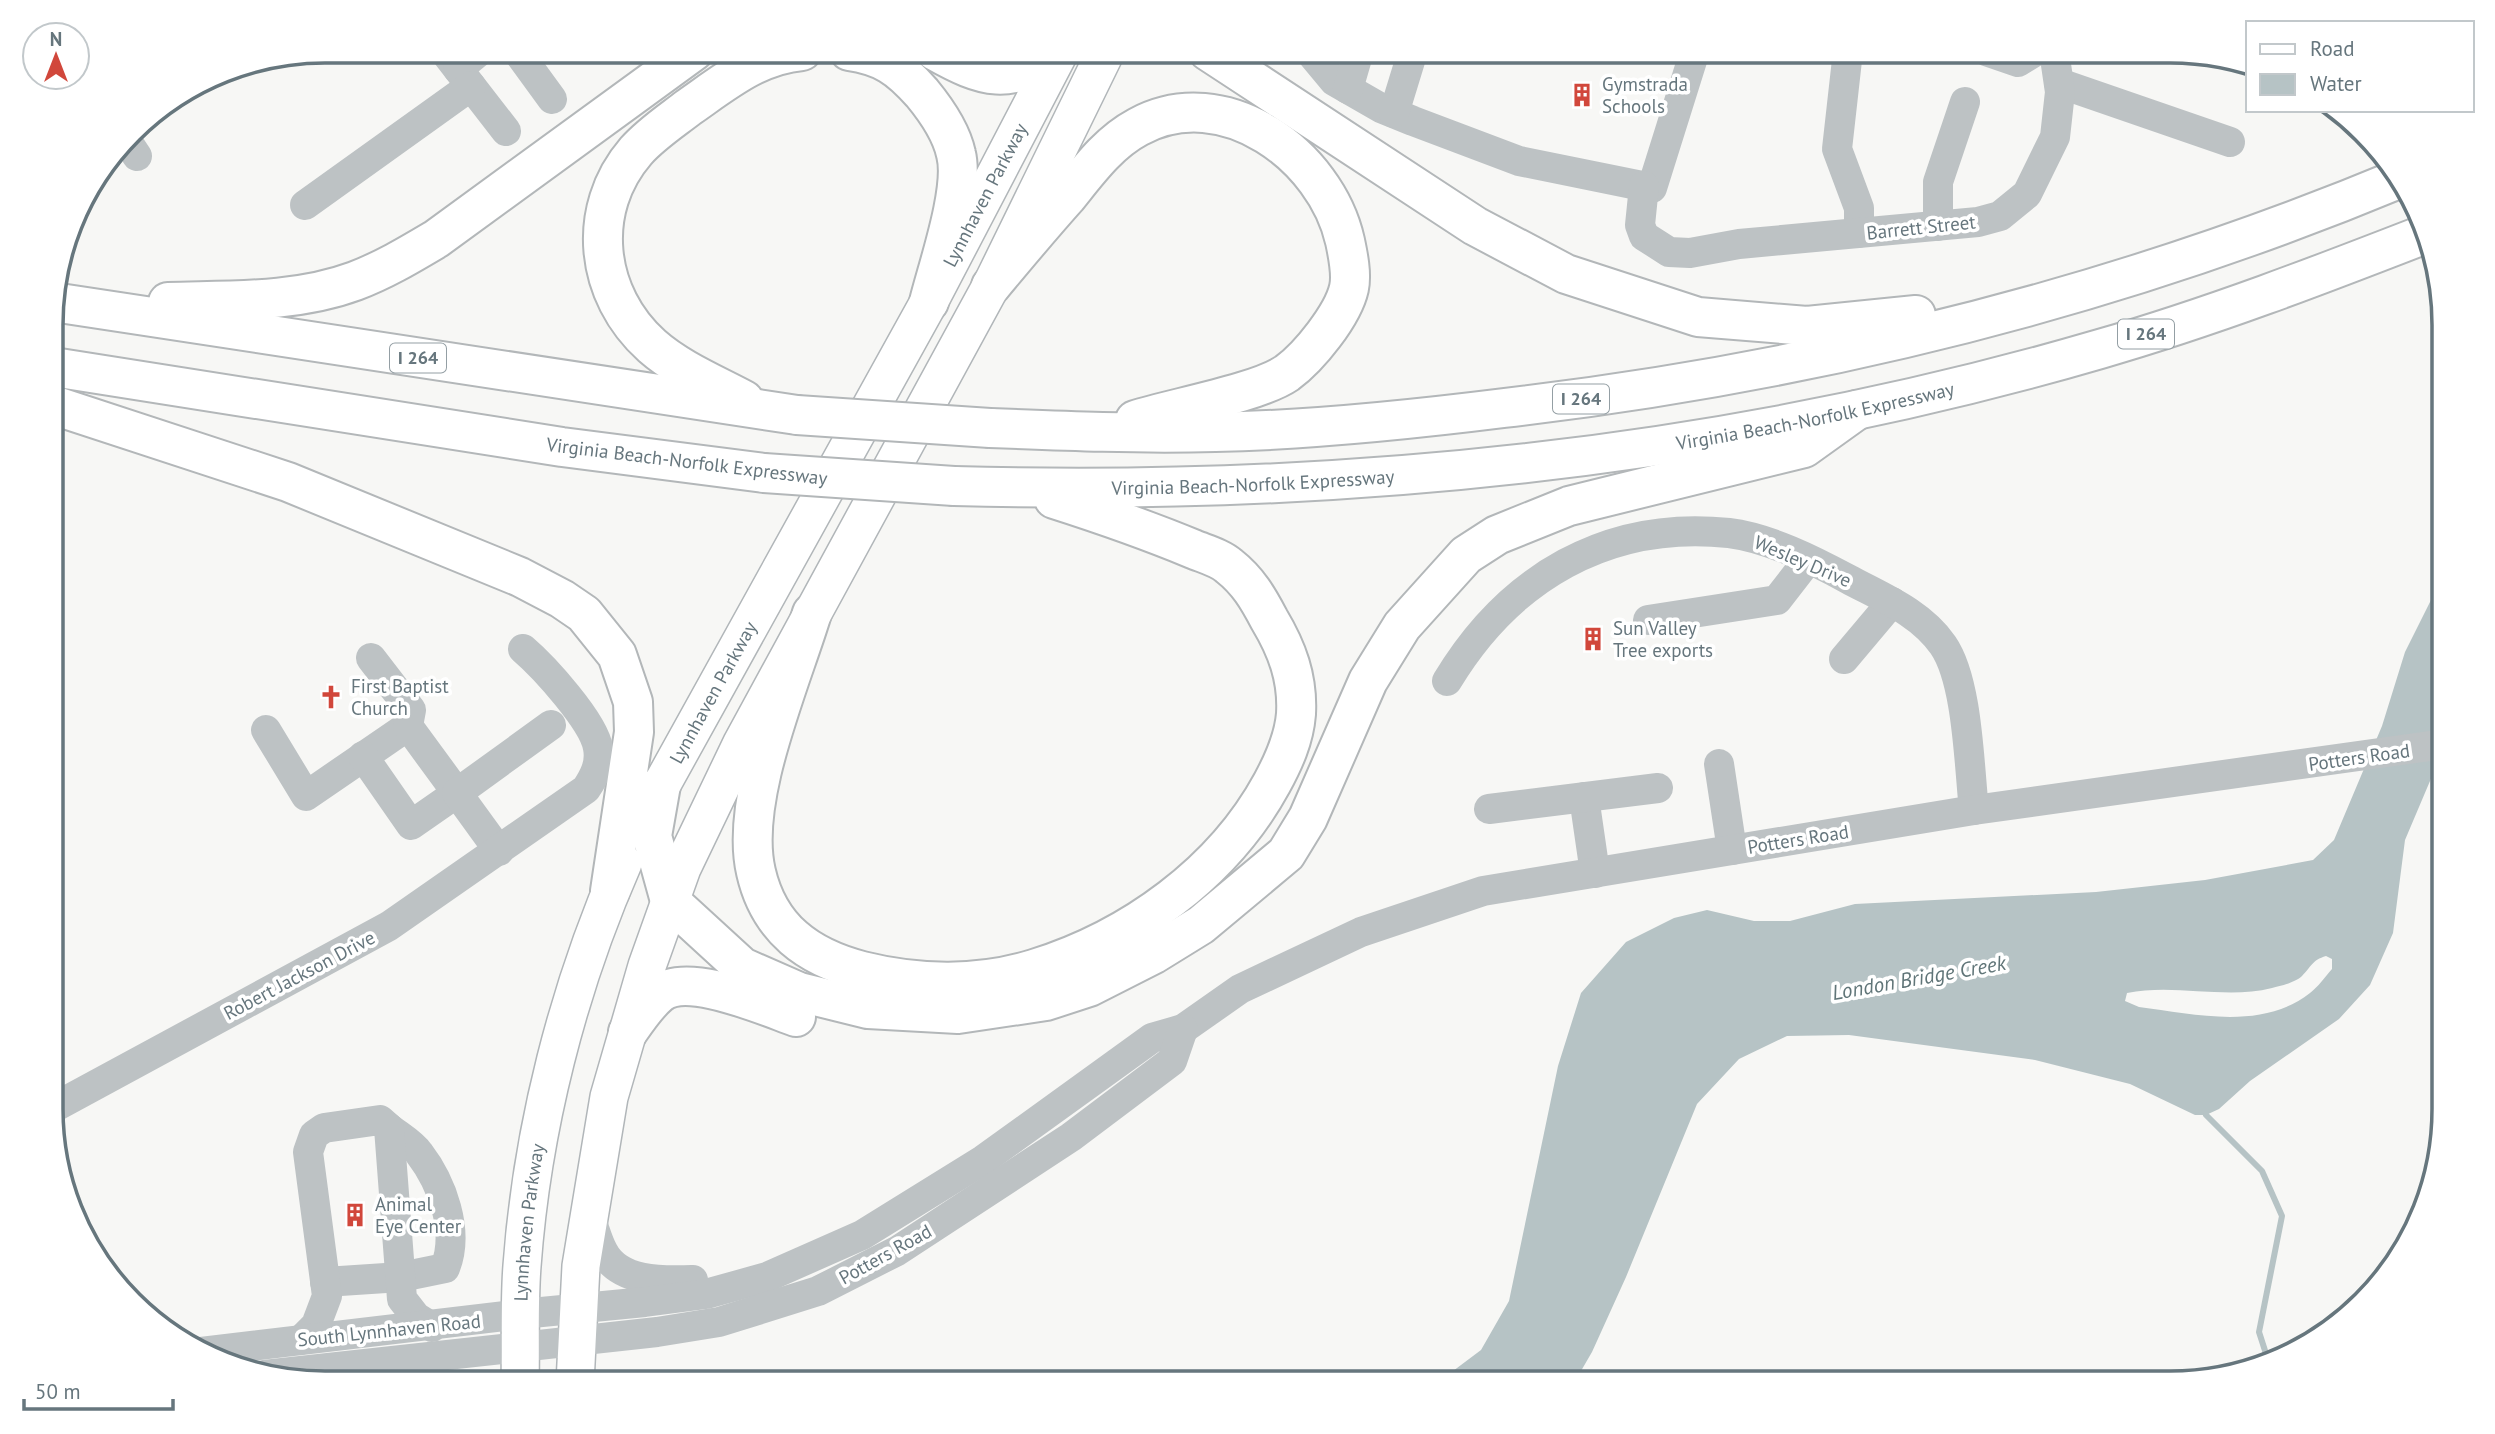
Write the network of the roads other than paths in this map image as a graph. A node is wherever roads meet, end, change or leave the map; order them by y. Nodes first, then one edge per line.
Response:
1 (526, 63) edge
2 (678, 63) edge
3 (757, 63) edge
4 (889, 63) edge
5 (963, 63) edge
6 (1041, 63) edge
7 (1052, 63) edge
8 (1100, 63) edge
9 (1226, 63) edge
10 (1319, 63) edge
11 (1356, 63) edge
12 (1409, 63) edge
13 (1691, 63) edge
14 (1847, 63) edge
15 (2056, 63) edge
16 (463, 64) edge
17 (2059, 83) junction
18 (1348, 89) junction
19 (552, 99) dead end
20 (1965, 102) dead end
21 (1394, 113) junction
22 (506, 131) dead end
23 (2230, 142) dead end
24 (2390, 183) edge
25 (1644, 186) junction
26 (305, 205) dead end
27 (1938, 226) junction
28 (1859, 233) junction
29 (2417, 237) edge
30 (991, 286) junction
31 (2054, 301) junction
32 (929, 302) junction
33 (64, 303) edge
34 (64, 303) edge
35 (63, 368) edge
36 (63, 408) edge
37 (1857, 410) junction
38 (780, 414) junction
39 (1099, 432) junction
40 (1022, 488) junction
41 (1808, 560) junction
42 (1892, 602) junction
43 (812, 613) junction
44 (1648, 620) dead end
45 (523, 649) dead end
46 (371, 658) dead end
47 (1844, 659) dead end
48 (1447, 681) dead end
49 (551, 725) dead end
50 (408, 726) junction
51 (266, 730) dead end
52 (2432, 746) edge
53 (363, 756) junction
54 (1720, 764) dead end
55 (661, 785) junction
56 (1658, 788) dead end
57 (457, 793) junction
58 (1584, 797) junction
59 (1489, 808) dead end
60 (1974, 810) junction
61 (1732, 850) junction
62 (499, 851) junction
63 (1595, 873) junction
64 (610, 891) junction
65 (670, 901) junction
66 (958, 1014) junction
67 (1183, 1030) junction
68 (628, 1032) junction
69 (63, 1103) edge
70 (389, 1128) junction
71 (589, 1214) junction
72 (401, 1277) junction
73 (767, 1277) junction
74 (326, 1289) junction
75 (576, 1325) junction
76 (432, 1327) junction
77 (380, 1333) junction
78 (301, 1340) junction
79 (521, 1348) edge
80 (221, 1350) edge
81 (310, 1370) edge
82 (575, 1371) edge

1 - 19 street
2 - 33 highway
3 - 38 highway
4 - 32 highway
5 - 6 highway
7 - 32 main road, Lynnhaven Parkway
8 - 30 main road
9 - 31 highway
10 - 18 street
11 - 18 street
12 - 21 street
13 - 25 street
14 - 28 street
15 - 17 street, Barrett Street
16 - 22 street
16 - 26 street
17 - 23 street
17 - 27 street, Barrett Street
18 - 21 street
20 - 27 street
21 - 25 street
24 - 31 highway, I 264
25 - 28 street, Barrett Street
27 - 28 street, Barrett Street
29 - 37 highway, Virginia Beach-Norfolk Expressway / I 264
30 - 39 highway
30 - 43 main road
31 - 39 highway, I 264
32 - 55 main road, Lynnhaven Parkway
34 - 38 highway, I 264
35 - 40 highway, Virginia Beach-Norfolk Expressway / I 264, bridge
36 - 64 highway
37 - 40 highway, Virginia Beach-Norfolk Expressway / I 264
37 - 66 highway
38 - 39 highway, I 264, bridge
40 - 43 highway
41 - 42 street, Wesley Drive
41 - 44 street
41 - 48 street, Wesley Drive
42 - 47 street
42 - 60 street, Wesley Drive
43 - 65 main road
45 - 62 street, Robert Jackson Drive
46 - 50 street
49 - 57 street
50 - 53 street
50 - 57 street
51 - 53 street
52 - 60 street, Potters Road
53 - 57 street
54 - 61 street
55 - 64 main road, Lynnhaven Parkway
55 - 65 highway
56 - 58 street
57 - 62 street
58 - 59 street
58 - 63 street
60 - 61 street, Potters Road
61 - 63 street, Potters Road
62 - 69 street, Robert Jackson Drive
63 - 67 street, Potters Road
64 - 79 main road, Lynnhaven Parkway
65 - 66 highway
65 - 68 main road
66 - 68 highway
67 - 73 street, Potters Road
67 - 75 street, Potters Road
68 - 71 main road
70 - 72 street
70 - 72 street
70 - 74 street
71 - 73 street
71 - 75 main road
72 - 74 street
72 - 76 street
73 - 75 street, Potters Road
74 - 77 street
74 - 78 street
75 - 79 street, South Lynnhaven Road
75 - 82 main road
76 - 77 street, South Lynnhaven Road
76 - 79 street, South Lynnhaven Road
77 - 78 street, South Lynnhaven Road
78 - 80 street, South Lynnhaven Road
79 - 81 street, South Lynnhaven Road

